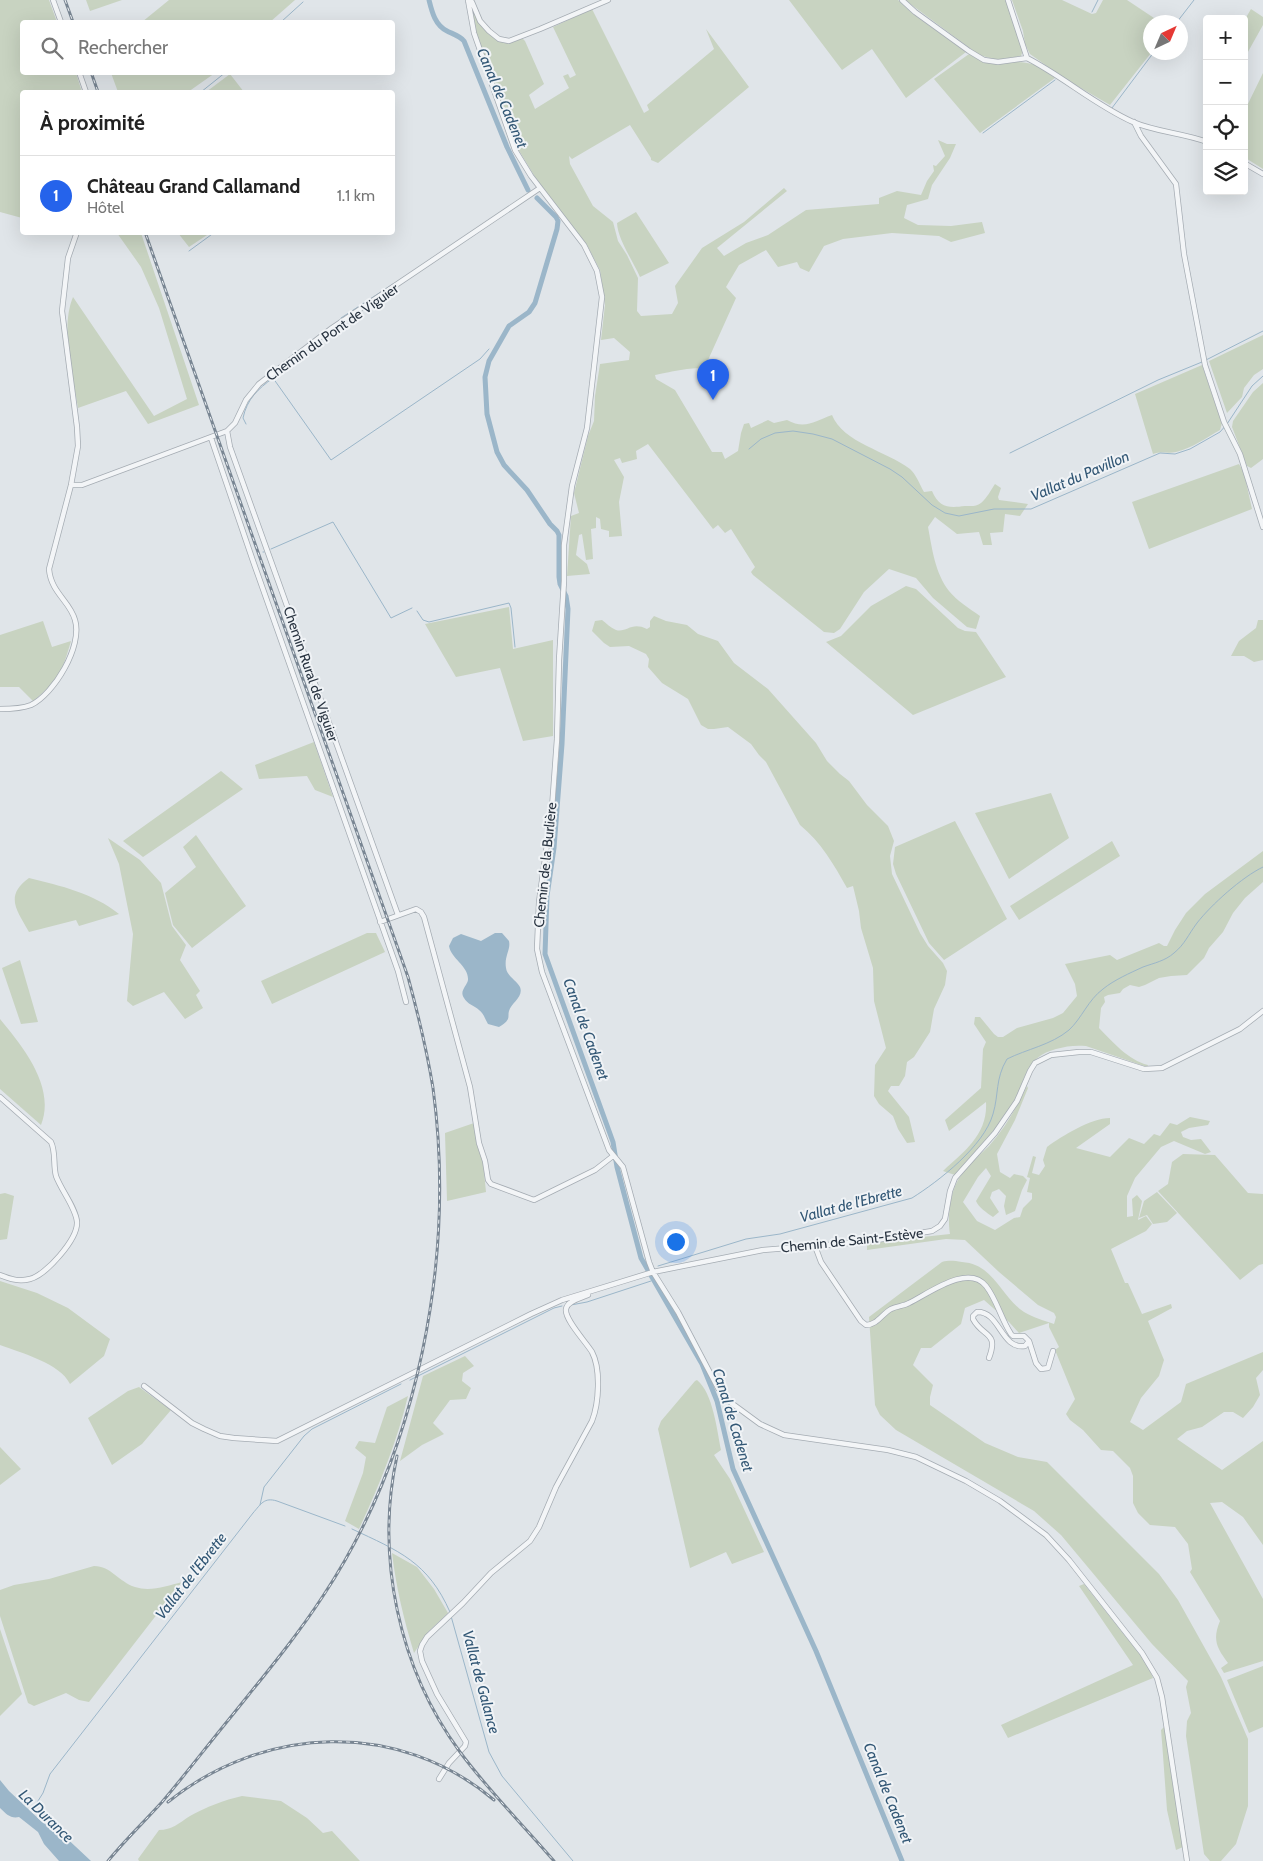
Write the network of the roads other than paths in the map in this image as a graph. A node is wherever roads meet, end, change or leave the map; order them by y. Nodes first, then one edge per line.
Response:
1 (54, 0) edge
2 (608, 0) edge
3 (902, 0) edge
4 (1008, 0) edge
5 (468, 1) edge
6 (60, 20) edge
7 (1027, 58) junction
8 (80, 75) edge
9 (85, 90) edge
10 (1134, 122) junction
11 (1203, 141) edge
12 (1248, 165) edge
13 (1263, 174) edge
14 (540, 188) junction
15 (76, 235) edge
16 (227, 431) junction
17 (211, 438) junction
18 (71, 485) junction
19 (1263, 527) edge
20 (0, 709) edge
21 (398, 915) junction
22 (380, 922) junction
23 (406, 1002) dead end
24 (1263, 1011) edge
25 (0, 1097) edge
26 (614, 1157) junction
27 (864, 1242) junction
28 (815, 1246) junction
29 (864, 1248) dead end
30 (652, 1273) junction
31 (0, 1275) edge
32 (598, 1290) junction
33 (1029, 1341) junction
34 (1053, 1351) dead end
35 (989, 1358) dead end
36 (144, 1386) dead end
37 (439, 1779) dead end
38 (1187, 1860) edge
39 (1193, 1861) edge

1 - 6 street
2 - 5 street
3 - 7 street
4 - 7 street
5 - 14 street, Chemin de la Burlière
7 - 10 street
8 - 9 street
10 - 11 street
10 - 19 street
12 - 13 street
14 - 16 street, Chemin du Pont de Viguier
14 - 26 street, Chemin de la Burlière
15 - 18 street
16 - 17 street
16 - 21 street, Chemin Rural de Viguier
17 - 18 street
17 - 22 street
18 - 20 street
21 - 22 street
21 - 26 street
22 - 23 street
24 - 27 street, Chemin de Saint-Estève
25 - 31 street
26 - 30 street, Chemin de la Burlière
27 - 28 street, Chemin de Saint-Estève
27 - 29 street
28 - 30 street, Chemin de Saint-Estève
28 - 33 street
30 - 32 street, Chemin de Saint-Estève
30 - 38 street, Chemin de la Burlière
32 - 36 street
32 - 37 street
33 - 34 street
33 - 35 street
38 - 39 street

